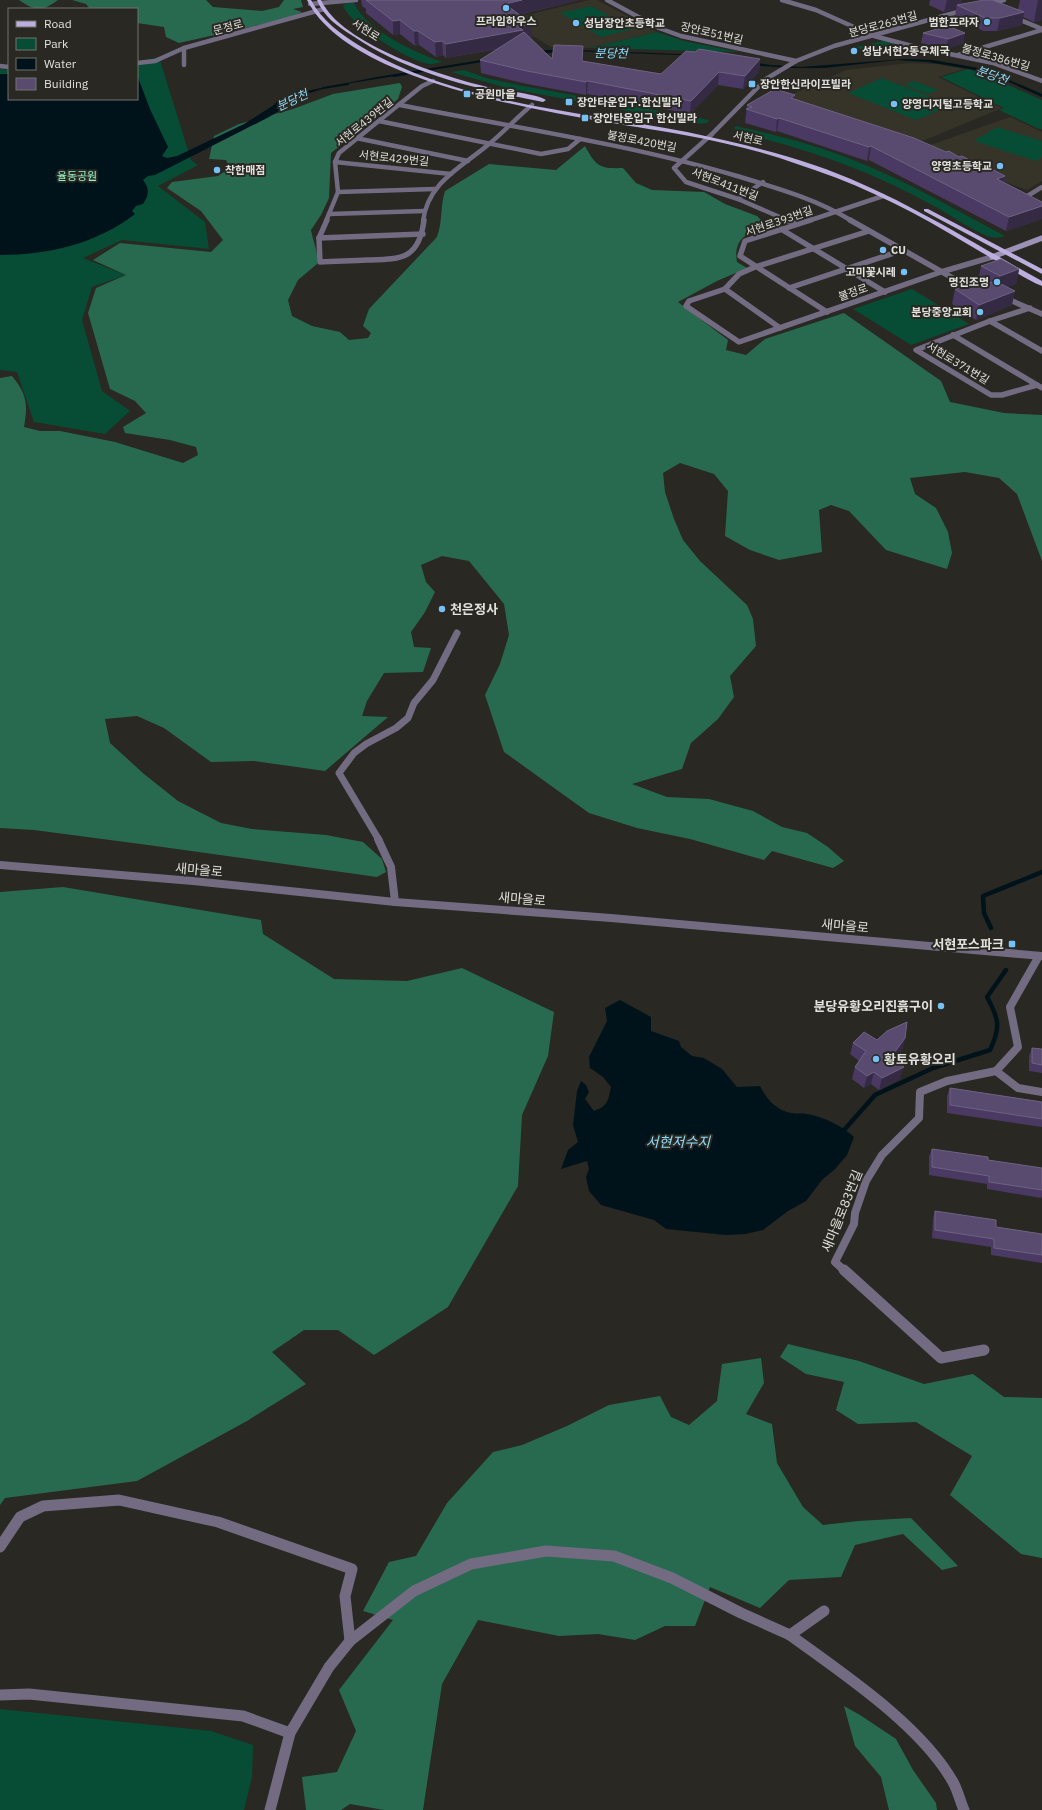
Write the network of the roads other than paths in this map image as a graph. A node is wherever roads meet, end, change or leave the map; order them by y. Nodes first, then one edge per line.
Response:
1 (356, 0) edge
2 (607, 0) edge
3 (782, 0) edge
4 (1004, 0) edge
5 (319, 1) edge
6 (310, 2) edge
7 (992, 8) edge
8 (324, 9) junction
9 (970, 9) edge
10 (314, 10) junction
11 (1006, 14) edge
12 (1042, 29) edge
13 (874, 36) junction
14 (184, 48) junction
15 (958, 55) junction
16 (794, 62) junction
17 (138, 63) edge
18 (184, 65) dead end
19 (433, 81) junction
20 (1042, 81) edge
21 (546, 101) dead end
22 (400, 104) junction
23 (532, 105) junction
24 (622, 115) dead end
25 (379, 121) junction
26 (508, 125) junction
27 (712, 134) junction
28 (356, 138) junction
29 (580, 139) junction
30 (706, 139) junction
31 (490, 144) junction
32 (683, 160) junction
33 (468, 161) junction
34 (335, 162) junction
35 (451, 174) junction
36 (763, 182) junction
37 (1042, 186) edge
38 (435, 189) junction
39 (338, 192) junction
40 (883, 196) junction
41 (738, 199) junction
42 (1042, 210) edge
43 (424, 211) junction
44 (838, 212) junction
45 (329, 214) junction
46 (798, 224) junction
47 (781, 229) junction
48 (868, 231) junction
49 (423, 234) junction
50 (319, 238) junction
51 (1042, 238) edge
52 (814, 249) junction
53 (903, 250) junction
54 (1005, 252) junction
55 (992, 257) junction
56 (755, 267) junction
57 (846, 268) junction
58 (941, 272) junction
59 (1042, 272) edge
60 (1042, 284) edge
61 (789, 288) junction
62 (725, 289) junction
63 (979, 291) edge
64 (885, 292) junction
65 (993, 294) edge
66 (1030, 308) junction
67 (828, 312) junction
68 (1042, 314) edge
69 (990, 321) junction
70 (780, 328) junction
71 (953, 335) junction
72 (1042, 351) edge
73 (1040, 386) edge
74 (457, 633) dead end
75 (0, 865) edge
76 (395, 902) junction
77 (1041, 956) edge
78 (996, 1071) junction
79 (1042, 1092) edge
80 (984, 1350) dead end
81 (0, 1547) edge
82 (824, 1611) dead end
83 (790, 1635) junction
84 (350, 1642) junction
85 (0, 1695) edge
86 (290, 1733) junction
87 (270, 1810) edge
88 (964, 1810) edge

1 - 5 street
2 - 16 street, 장안로51번길
3 - 13 street, 불정로386번길
4 - 7 street
5 - 6 street
5 - 8 main road, 서현로
6 - 10 main road, 서현로
8 - 10 street, 문정로
8 - 21 main road, 서현로
9 - 13 street, 분당로263번길
10 - 14 street, 문정로
10 - 19 main road, 서현로
11 - 12 street
12 - 15 street
13 - 15 street, 불정로386번길
13 - 16 street, 분당로263번길
14 - 17 street, 문정로
14 - 18 street
15 - 20 street, 불정로386번길
16 - 27 street, 분당로263번길
19 - 22 street, 서현로439번길
19 - 23 main road, 서현로
22 - 25 street, 서현로439번길
22 - 26 street, 불정로420번길
23 - 26 street
23 - 30 main road, 서현로
24 - 27 main road, 서현로
25 - 28 street, 서현로439번길
25 - 31 street
26 - 29 street, 불정로420번길
26 - 31 street
27 - 30 street, 서현로411번길
27 - 54 main road, 서현로
28 - 33 street, 서현로429번길
28 - 34 street, 서현로439번길
29 - 31 street
29 - 32 street, 불정로420번길
30 - 32 street, 서현로411번길
30 - 40 main road, 서현로
31 - 33 street
32 - 36 street, 불정로420번길
32 - 41 street, 서현로411번길
33 - 35 street
34 - 35 street, 서현로429번길
34 - 39 street, 서현로439번길
35 - 38 street
36 - 41 street
36 - 44 street, 불정로420번길
37 - 42 street
38 - 39 street
38 - 43 street
39 - 45 street, 서현로439번길
40 - 44 street, 서현로393번길
40 - 55 main road, 서현로
41 - 46 street, 서현로411번길
43 - 45 street
43 - 49 street
44 - 46 street, 서현로393번길
44 - 48 street, 불정로420번길
45 - 50 street, 서현로439번길
46 - 47 street, 서현로393번길
47 - 52 street
47 - 56 street, 서현로393번길
48 - 52 street
48 - 53 street, 불정로420번길
49 - 50 street
49 - 50 street, 서현로439번길
51 - 54 main road, 불정로
52 - 56 street
52 - 57 street
53 - 57 street
53 - 58 street, 불정로420번길
54 - 55 main road, 불정로
54 - 59 main road, 서현로
55 - 58 street, 불정로
55 - 60 main road, 서현로
56 - 61 street
56 - 62 street
57 - 61 street
57 - 64 street
58 - 63 street, 불정로420번길
58 - 64 street, 불정로
61 - 67 street
62 - 70 street
62 - 70 street, 불정로
64 - 67 street, 불정로
65 - 66 street
66 - 68 street
66 - 69 street, 서현로371번길
67 - 70 street, 불정로
69 - 71 street, 서현로371번길
69 - 72 street
71 - 73 street
71 - 73 street, 서현로371번길
74 - 76 street
75 - 76 street, 새마을로
76 - 77 street, 새마을로
77 - 78 street
78 - 79 street
78 - 80 street, 새마을로83번길
81 - 84 street
82 - 83 street
83 - 84 street
83 - 88 street
84 - 86 street
85 - 86 street
86 - 87 street

